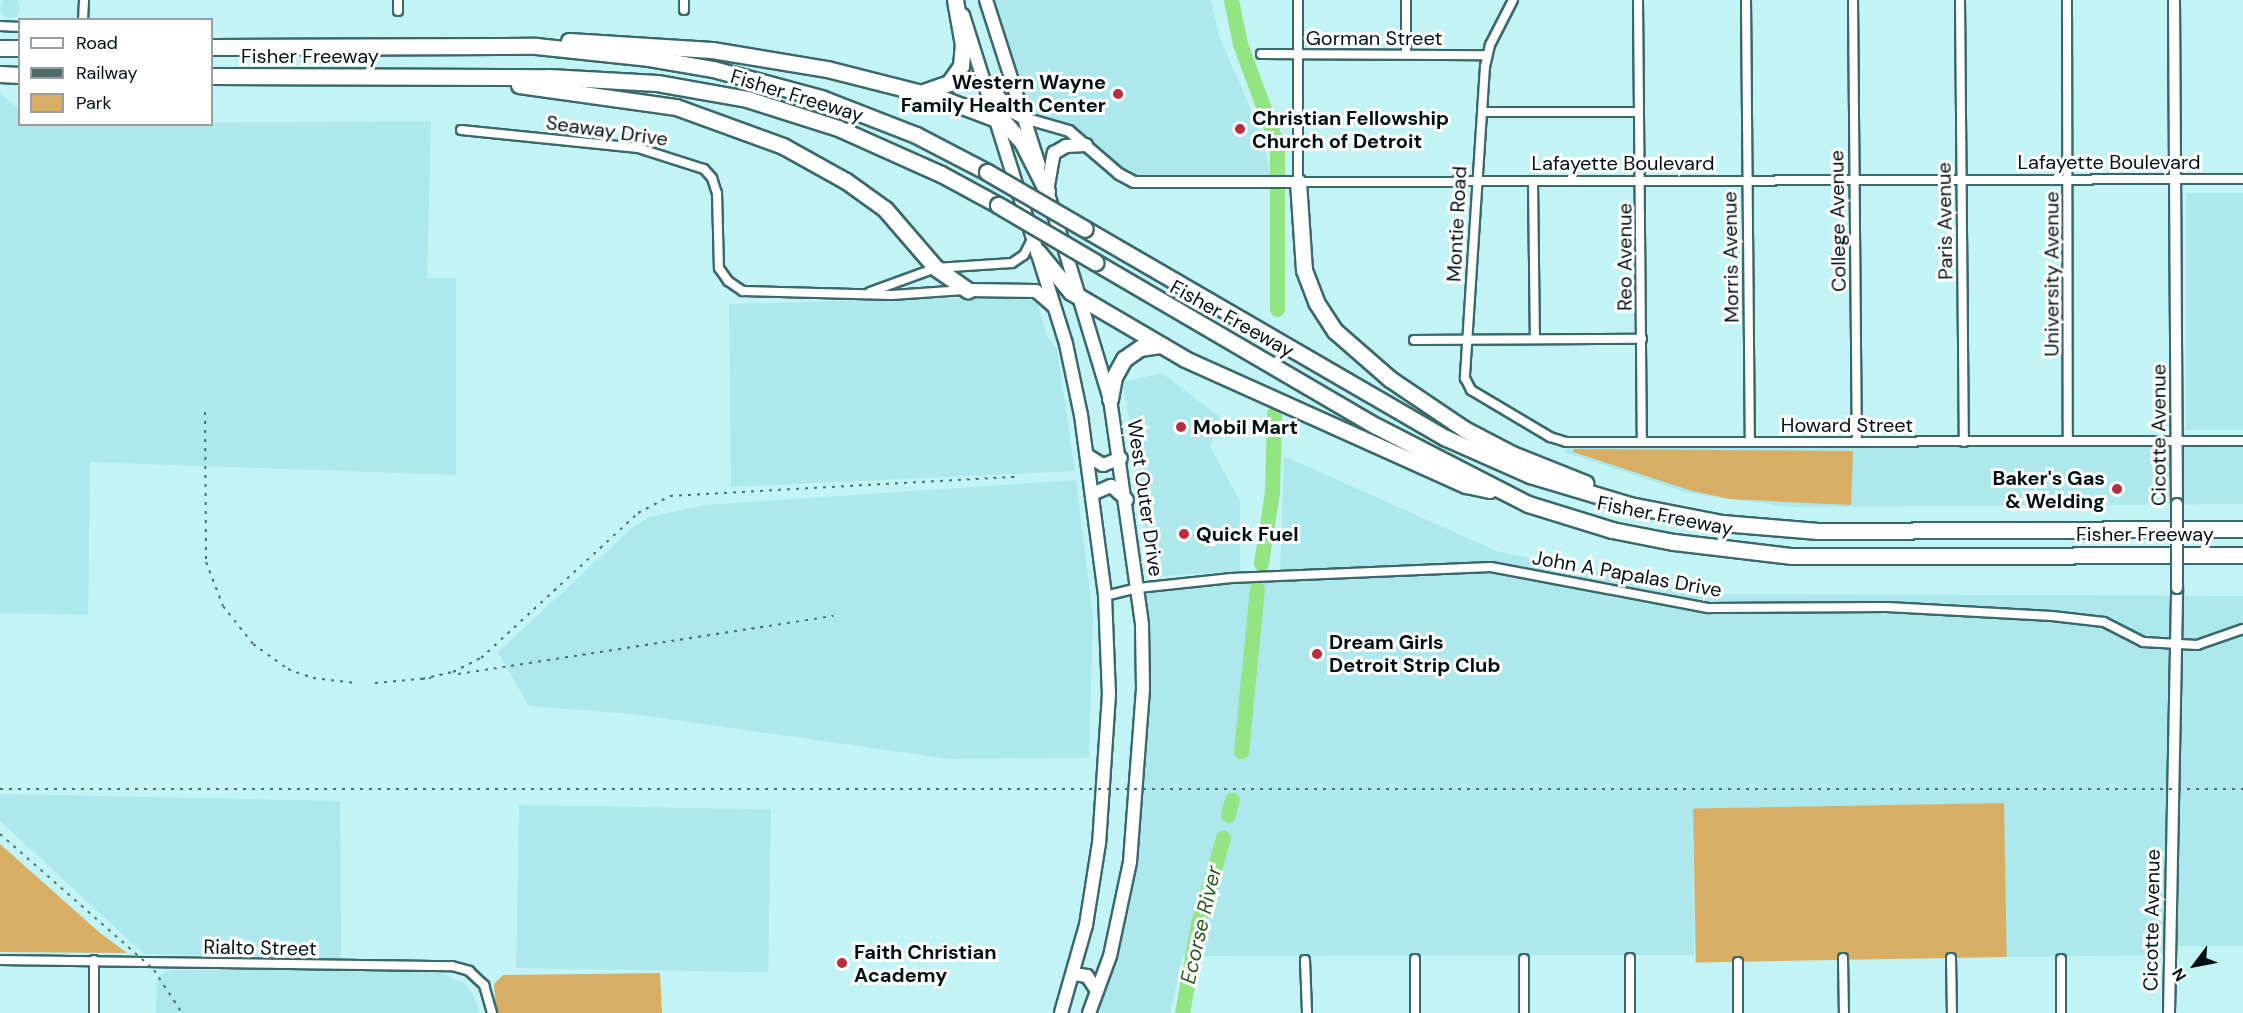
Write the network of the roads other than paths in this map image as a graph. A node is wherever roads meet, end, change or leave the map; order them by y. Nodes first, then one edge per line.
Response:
1 (84, 0) edge
2 (398, 0) edge
3 (684, 0) edge
4 (956, 0) edge
5 (986, 0) edge
6 (1298, 0) edge
7 (1406, 0) edge
8 (1513, 0) edge
9 (1638, 0) edge
10 (1746, 0) edge
11 (1853, 0) edge
12 (1960, 0) edge
13 (2067, 0) edge
14 (2174, 0) edge
15 (684, 10) dead end
16 (398, 11) dead end
17 (83, 18) edge
18 (0, 27) edge
19 (18, 27) edge
20 (536, 46) junction
21 (213, 47) edge
22 (0, 48) edge
23 (18, 48) edge
24 (1261, 54) dead end
25 (1406, 54) junction
26 (1298, 55) junction
27 (1487, 55) junction
28 (0, 74) edge
29 (18, 75) edge
30 (213, 76) edge
31 (468, 78) junction
32 (984, 79) junction
33 (921, 92) junction
34 (1482, 112) junction
35 (1639, 112) junction
36 (995, 116) junction
37 (1024, 118) junction
38 (461, 130) dead end
39 (1086, 145) junction
40 (2175, 179) junction
41 (2243, 179) edge
42 (1961, 180) junction
43 (2068, 180) junction
44 (1640, 181) junction
45 (1747, 181) junction
46 (1854, 181) junction
47 (1291, 182) junction
48 (1476, 182) junction
49 (1533, 182) junction
50 (1047, 191) junction
51 (1033, 236) junction
52 (1038, 252) junction
53 (936, 268) junction
54 (968, 290) junction
55 (864, 295) junction
56 (1082, 298) junction
57 (1057, 311) junction
58 (1535, 339) junction
59 (1642, 339) junction
60 (1414, 340) dead end
61 (1467, 340) junction
62 (1162, 345) junction
63 (1466, 385) joint
64 (1110, 399) junction
65 (2068, 441) junction
66 (2176, 441) junction
67 (2243, 441) edge
68 (1642, 442) junction
69 (1750, 442) junction
70 (1857, 442) junction
71 (1964, 442) junction
72 (1087, 455) junction
73 (1121, 458) junction
74 (1092, 494) junction
75 (1510, 495) junction
76 (1127, 500) junction
77 (1674, 516) junction
78 (2243, 529) edge
79 (2243, 555) edge
80 (1138, 588) junction
81 (1105, 596) junction
82 (2243, 628) edge
83 (2176, 644) junction
84 (1630, 958) dead end
85 (1843, 958) dead end
86 (1951, 958) dead end
87 (1415, 959) dead end
88 (1524, 959) dead end
89 (2061, 959) dead end
90 (0, 960) edge
91 (94, 960) junction
92 (1305, 960) dead end
93 (1738, 962) dead end
94 (1074, 974) junction
95 (1097, 991) junction
96 (94, 1013) edge
97 (492, 1013) edge
98 (1061, 1013) edge
99 (1089, 1013) edge
100 (1307, 1013) edge
101 (1415, 1013) edge
102 (1524, 1013) edge
103 (1630, 1013) edge
104 (1738, 1013) edge
105 (1844, 1013) edge
106 (1952, 1013) edge
107 (2061, 1013) edge
108 (2169, 1013) edge

1 - 17 street
2 - 16 street
3 - 15 street
4 - 32 main road
4 - 33 highway
5 - 37 main road, West Outer Drive
6 - 26 street
7 - 25 street
8 - 27 street, Montie Road
9 - 35 street, Reo Avenue
10 - 45 street, Morris Avenue
11 - 46 street, College Avenue
12 - 42 street, Paris Avenue
13 - 43 street, University Avenue
14 - 40 street, Cicotte Avenue
18 - 19 street
20 - 21 highway, Fisher Freeway
20 - 33 highway
20 - 77 highway, Fisher Freeway, bridge
22 - 23 highway
24 - 26 street, Gorman Street
25 - 26 street, Gorman Street
25 - 27 street, Gorman Street
26 - 47 street
27 - 34 street, Montie Road
28 - 29 highway
30 - 31 highway, Fisher Freeway
31 - 53 highway
31 - 75 highway, Fisher Freeway, bridge
32 - 36 main road
32 - 37 main road
33 - 36 highway
34 - 35 street
34 - 48 street, Montie Road
35 - 44 street, Reo Avenue
36 - 50 highway
36 - 51 main road
37 - 39 street, Lafayette Boulevard
37 - 50 main road, West Outer Drive
38 - 55 street, Seaway Drive
39 - 47 street, Lafayette Boulevard
39 - 50 main road
40 - 41 street, Lafayette Boulevard
40 - 43 street, Lafayette Boulevard
40 - 66 street, Cicotte Avenue
42 - 43 street, Lafayette Boulevard
42 - 46 street, Lafayette Boulevard
42 - 71 street, Paris Avenue
43 - 65 street, University Avenue
44 - 45 street, Lafayette Boulevard
44 - 49 street, Lafayette Boulevard
44 - 59 street, Reo Avenue
45 - 46 street, Lafayette Boulevard
45 - 69 street, Morris Avenue
46 - 70 street, College Avenue
47 - 48 street, Lafayette Boulevard
47 - 77 highway
48 - 49 street, Lafayette Boulevard
48 - 61 street, Montie Road
49 - 58 street
50 - 56 main road, West Outer Drive
51 - 52 main road
51 - 53 street, Seaway Drive
52 - 56 highway
52 - 57 main road
53 - 54 highway
53 - 55 street, Seaway Drive
54 - 55 street, Seaway Drive
54 - 57 main road
56 - 62 highway
56 - 64 main road, West Outer Drive
57 - 72 main road
58 - 59 street
58 - 61 street
59 - 68 street, Reo Avenue
60 - 61 street
61 - 63 street, Montie Road
62 - 64 highway
62 - 75 highway
63 - 68 street, Howard Street
64 - 73 main road, West Outer Drive
65 - 66 street, Howard Street
65 - 71 street, Howard Street
66 - 67 street, Howard Street
66 - 83 street, Cicotte Avenue, bridge
68 - 69 street, Howard Street
69 - 70 street, Howard Street
70 - 71 street, Howard Street
72 - 73 main road
72 - 74 main road
73 - 76 main road, West Outer Drive
74 - 76 main road
74 - 81 main road
75 - 79 highway, Fisher Freeway
76 - 80 main road, West Outer Drive
77 - 78 highway, Fisher Freeway
80 - 81 street, John A Papalas Drive
80 - 83 street, John A Papalas Drive
80 - 95 main road, West Outer Drive
81 - 94 main road
82 - 83 street, John A Papalas Drive
83 - 108 street, Cicotte Avenue
84 - 103 street
85 - 105 street
86 - 106 street
87 - 101 street
88 - 102 street
89 - 107 street
90 - 91 street, Rialto Street
91 - 96 street
91 - 97 street, Rialto Street
92 - 100 street
93 - 104 street
94 - 95 main road
94 - 98 main road
95 - 99 main road, West Outer Drive

